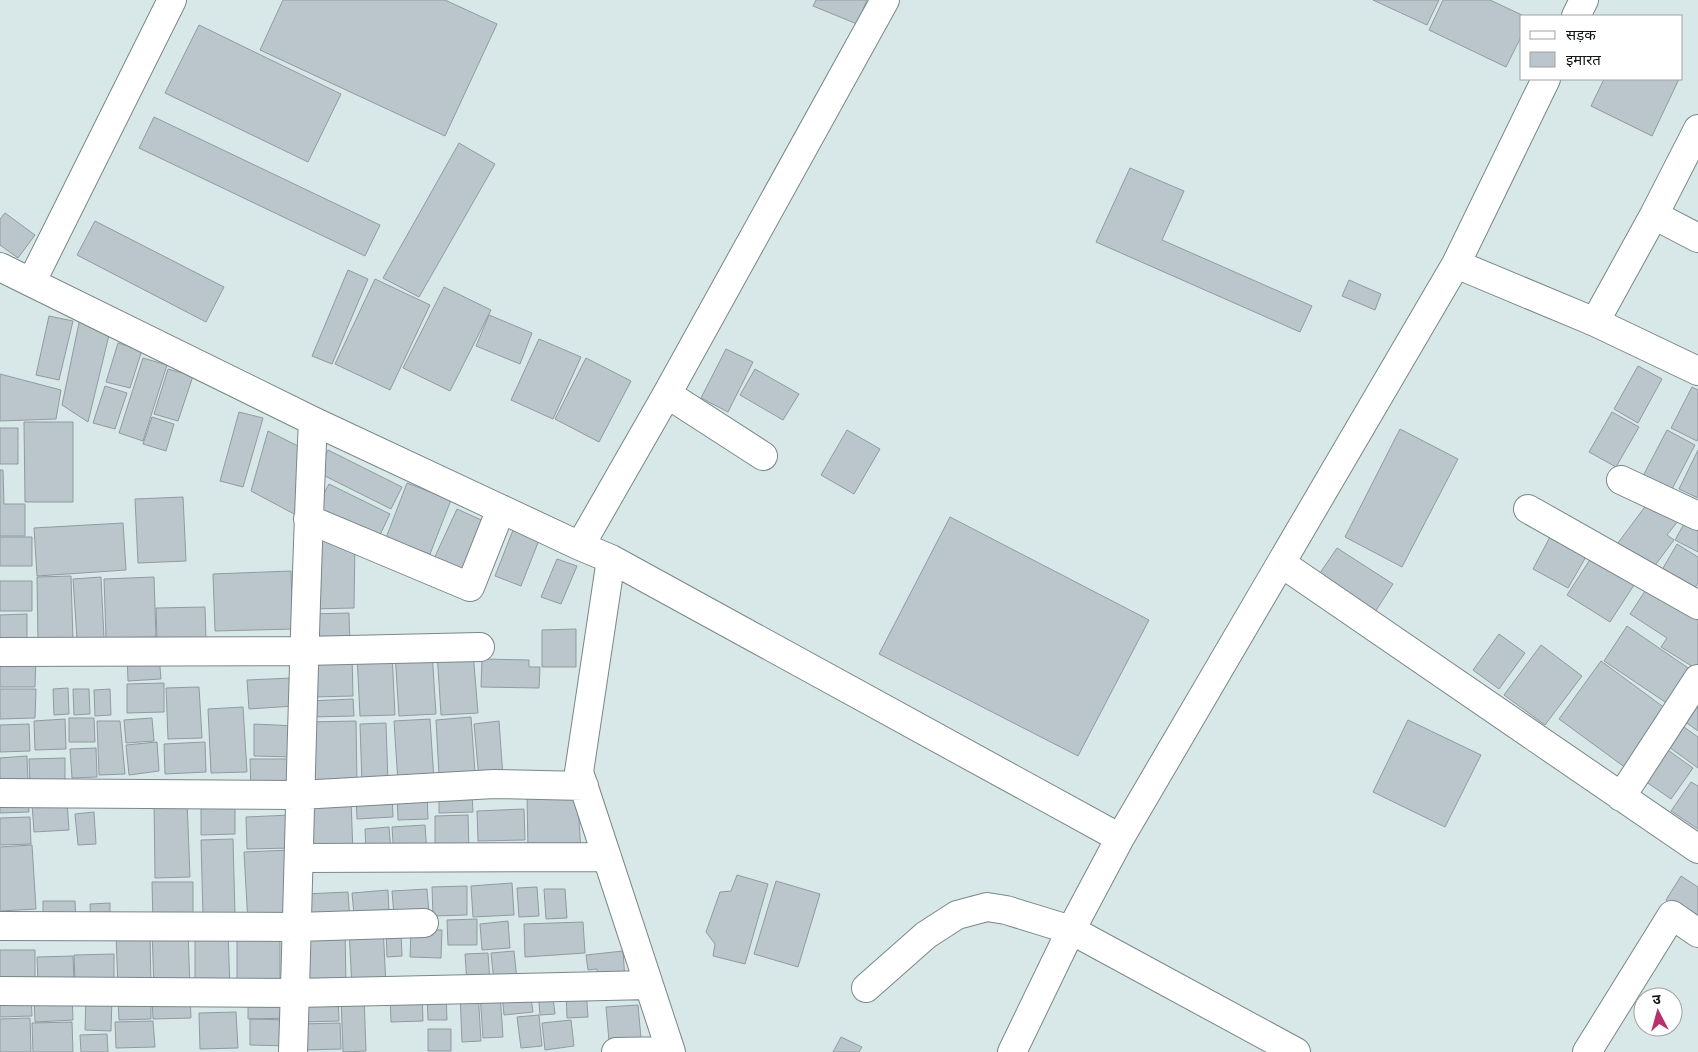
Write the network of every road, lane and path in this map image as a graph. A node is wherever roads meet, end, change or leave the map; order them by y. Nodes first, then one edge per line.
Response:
1 (172, 0) edge
2 (885, 0) edge
3 (1584, 0) edge
4 (1576, 15) edge
5 (1546, 80) edge
6 (1698, 129) edge
7 (1654, 215) junction
8 (1698, 238) edge
9 (1456, 264) junction
10 (0, 267) edge
11 (32, 281) junction
12 (1595, 322) junction
13 (1698, 371) edge
14 (667, 394) junction
15 (313, 422) junction
16 (763, 456) dead end
17 (1622, 480) dead end
18 (501, 509) junction
19 (1528, 509) dead end
20 (1698, 516) edge
21 (308, 519) junction
22 (580, 546) junction
23 (611, 559) junction
24 (1281, 563) junction
25 (1698, 605) edge
26 (480, 647) dead end
27 (304, 651) junction
28 (0, 652) edge
29 (1698, 679) edge
30 (584, 786) junction
31 (0, 793) edge
32 (300, 795) junction
33 (1621, 797) junction
34 (1120, 838) junction
35 (1698, 849) edge
36 (607, 857) junction
37 (299, 858) junction
38 (424, 923) dead end
39 (0, 926) edge
40 (298, 927) junction
41 (1071, 930) junction
42 (1698, 933) edge
43 (649, 985) junction
44 (866, 988) dead end
45 (0, 991) edge
46 (295, 993) junction
47 (671, 1051) edge
48 (293, 1052) edge
49 (616, 1052) edge
50 (1012, 1052) edge
51 (1296, 1052) edge
52 (1587, 1052) edge

1 - 11 street
2 - 14 street
3 - 4 street
5 - 9 street
6 - 7 street
7 - 8 street
7 - 12 street
9 - 12 street
9 - 24 street
10 - 11 street
11 - 15 street
12 - 13 street
14 - 16 street
14 - 22 street
15 - 18 street
15 - 21 street
17 - 20 street
18 - 21 street
18 - 22 street
19 - 25 street
21 - 27 street
22 - 23 street
23 - 30 street
23 - 34 street
24 - 33 street
24 - 34 street
26 - 27 street
27 - 28 street
27 - 32 street
29 - 33 street
30 - 32 street
30 - 36 street
31 - 32 street
32 - 37 street
33 - 35 street
34 - 41 street
36 - 37 street
36 - 43 street
37 - 40 street
38 - 40 street
39 - 40 street
40 - 46 street
41 - 44 street
41 - 50 street
41 - 51 street
42 - 52 street
43 - 46 street
43 - 47 street
45 - 46 street
46 - 48 street
47 - 49 street

